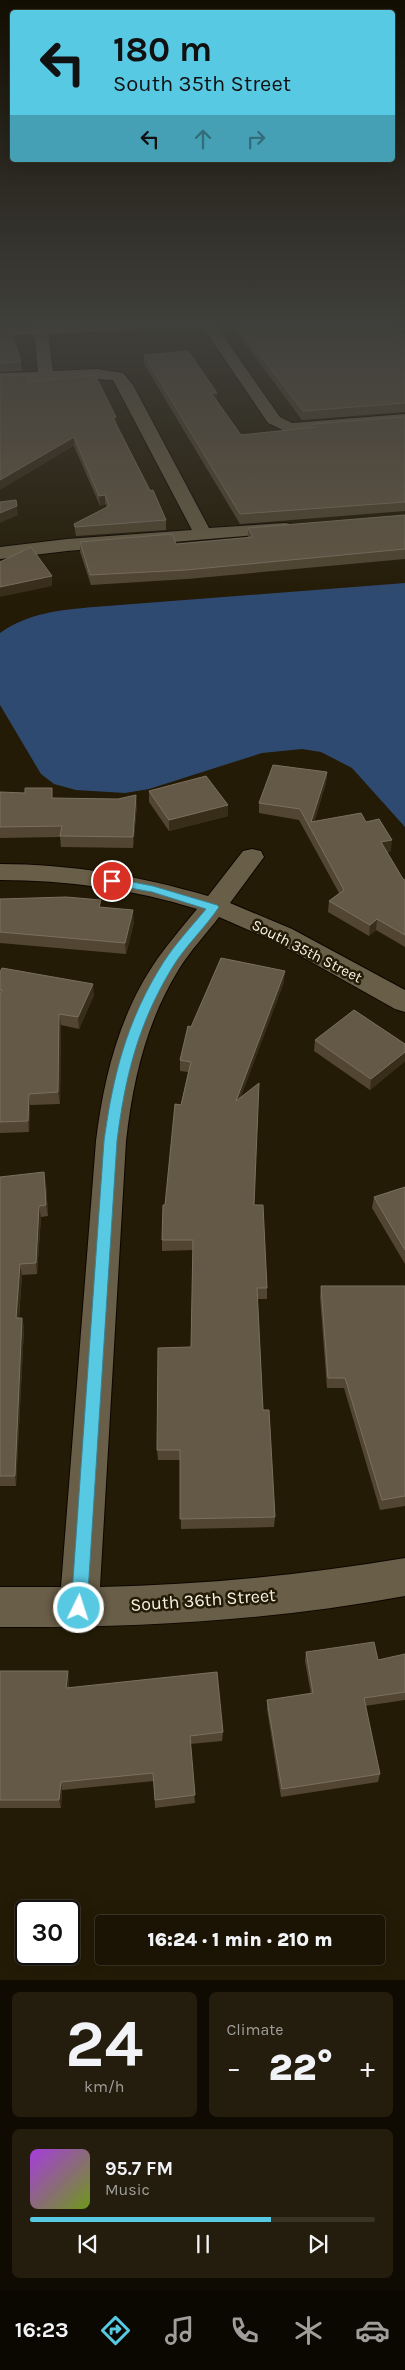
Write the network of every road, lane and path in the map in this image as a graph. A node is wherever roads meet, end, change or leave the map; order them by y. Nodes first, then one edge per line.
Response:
1 (140, 415) edge
2 (271, 415) edge
3 (405, 418) edge
4 (306, 526) edge
5 (203, 534) junction
6 (0, 553) edge
7 (252, 857) dead end
8 (0, 872) edge
9 (213, 907) junction
10 (405, 1002) edge
11 (405, 1577) edge
12 (0, 1607) edge
13 (79, 1608) junction

1 - 5 street
2 - 3 street
4 - 5 street
5 - 6 street
7 - 9 street
8 - 9 street, South 35th Street
9 - 10 street, South 35th Street
9 - 13 street
11 - 13 street, South 36th Street
12 - 13 street, South 36th Street

